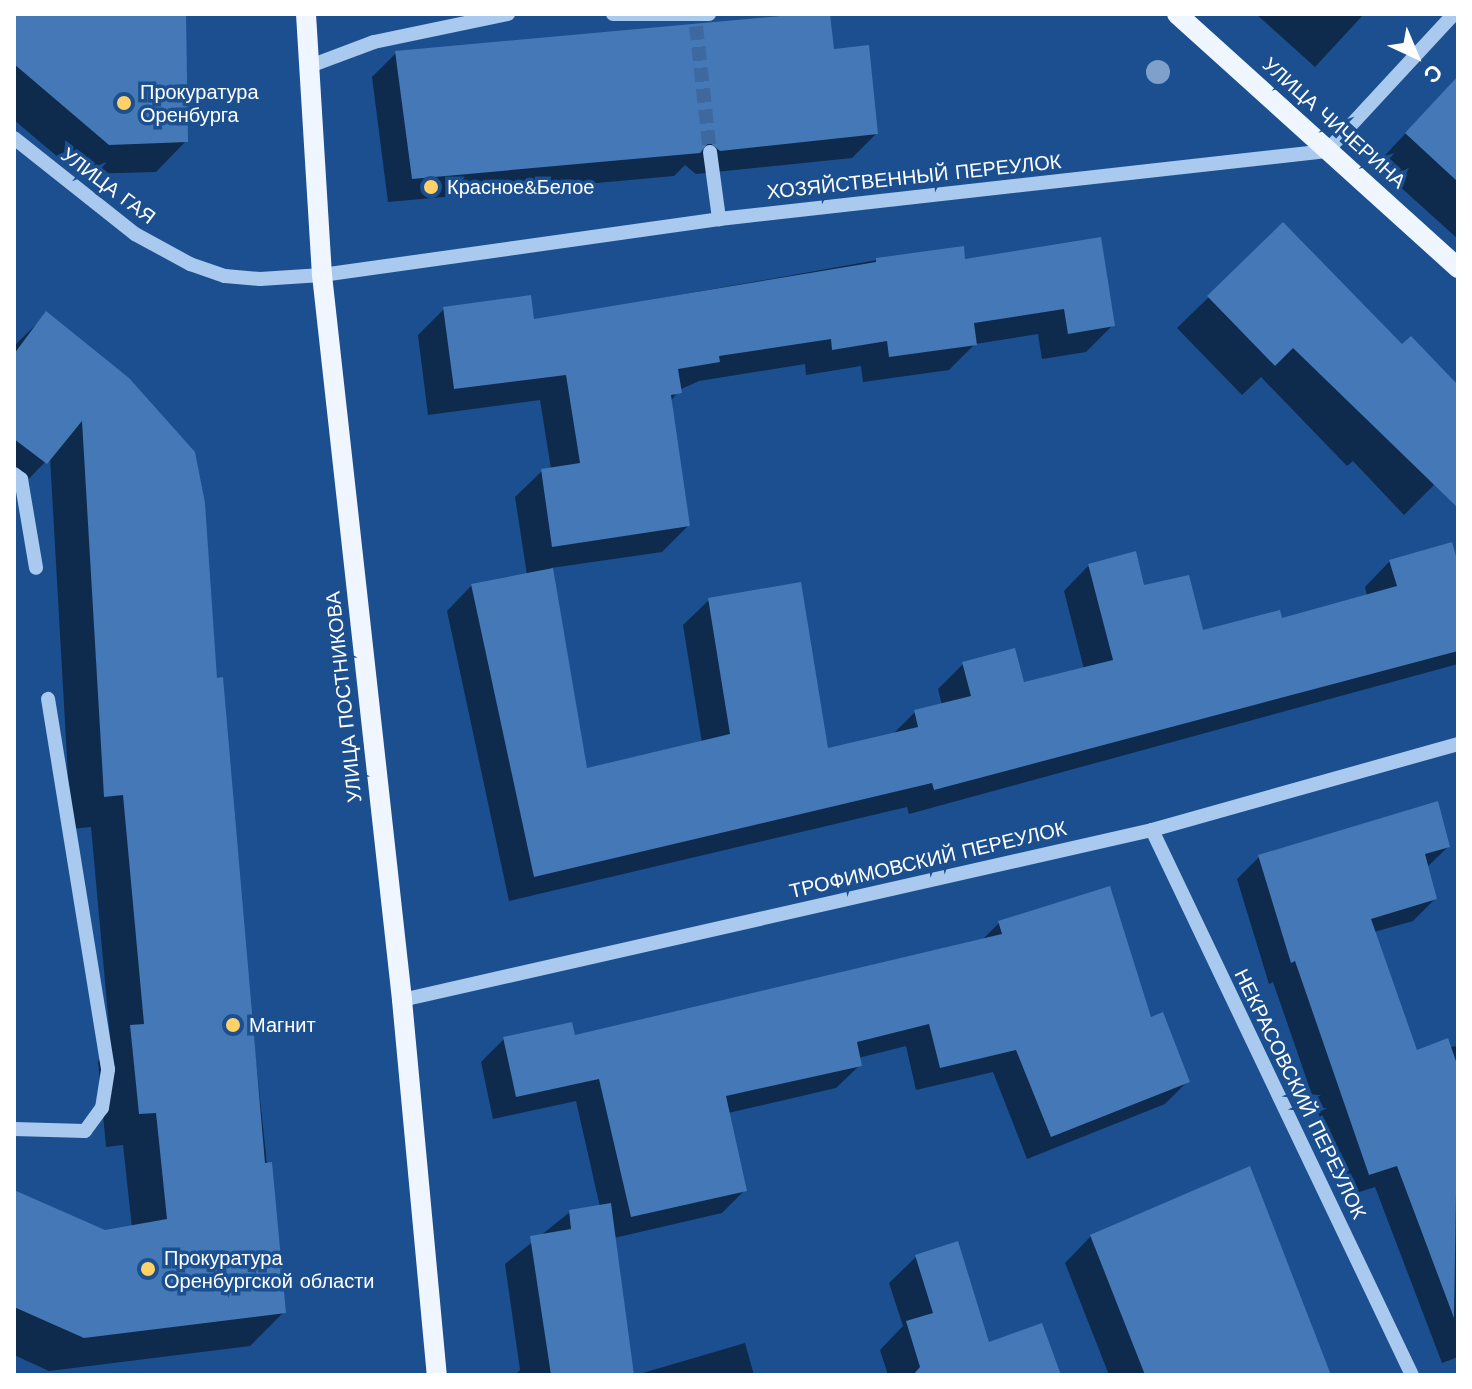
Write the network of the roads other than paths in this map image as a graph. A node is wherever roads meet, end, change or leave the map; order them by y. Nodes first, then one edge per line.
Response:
1 (306, 14) edge
2 (508, 14) edge
3 (613, 14) edge
4 (1177, 14) edge
5 (1454, 14) edge
6 (700, 19) edge
7 (310, 66) junction
8 (14, 138) edge
9 (1327, 151) junction
10 (710, 152) tunnel mouth
11 (719, 219) junction
12 (1458, 268) edge
13 (322, 275) junction
14 (14, 474) edge
15 (36, 568) dead end
16 (48, 699) dead end
17 (1458, 744) edge
18 (1152, 830) junction
19 (402, 1000) junction
20 (14, 1129) edge
21 (437, 1375) edge
22 (1412, 1375) edge

1 - 7 main road, УЛИЦА ПОСТНИКОВА
2 - 7 street
3 - 6 street
4 - 9 main road, УЛИЦА ЧИЧЕРИНА
5 - 9 street
7 - 13 main road, УЛИЦА ПОСТНИКОВА
8 - 13 street, УЛИЦА ГАЯ
9 - 11 street, ХОЗЯЙСТВЕННЫЙ ПЕРЕУЛОК
9 - 12 main road, УЛИЦА ЧИЧЕРИНА
10 - 11 street
11 - 13 street, ХОЗЯЙСТВЕННЫЙ ПЕРЕУЛОК
13 - 19 main road, УЛИЦА ПОСТНИКОВА
14 - 15 street
16 - 20 street
17 - 18 street, ТРОФИМОВСКИЙ ПЕРЕУЛОК
18 - 19 street, ТРОФИМОВСКИЙ ПЕРЕУЛОК
18 - 22 street, НЕКРАСОВСКИЙ ПЕРЕУЛОК
19 - 21 main road, УЛИЦА ПОСТНИКОВА

